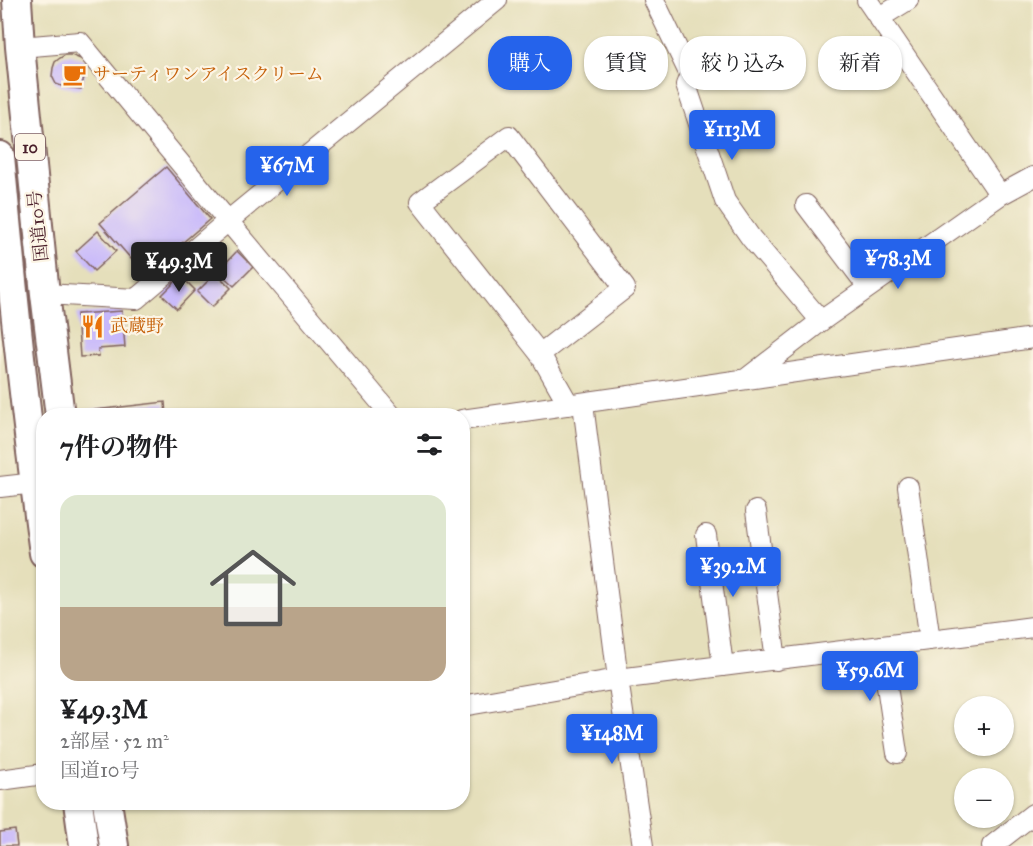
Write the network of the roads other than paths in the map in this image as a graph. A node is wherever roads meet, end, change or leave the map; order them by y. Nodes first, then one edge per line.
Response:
1 (17, 0) edge
2 (497, 0) edge
3 (654, 0) edge
4 (867, 0) edge
5 (908, 0) edge
6 (879, 18) junction
7 (20, 46) junction
8 (0, 156) edge
9 (1033, 177) edge
10 (1000, 195) junction
11 (0, 199) edge
12 (806, 205) dead end
13 (228, 221) junction
14 (12, 283) junction
15 (868, 287) junction
16 (45, 294) junction
17 (821, 321) junction
18 (1033, 338) edge
19 (540, 354) junction
20 (746, 379) junction
21 (576, 404) junction
22 (59, 408) edge
23 (385, 408) edge
24 (470, 419) edge
25 (36, 460) edge
26 (36, 482) edge
27 (0, 487) edge
28 (908, 487) dead end
29 (756, 511) dead end
30 (706, 535) dead end
31 (1033, 627) edge
32 (930, 640) junction
33 (881, 646) junction
34 (776, 660) junction
35 (723, 666) junction
36 (618, 679) junction
37 (470, 705) edge
38 (897, 753) dead end
39 (36, 775) edge
40 (0, 780) edge
41 (79, 810) edge
42 (108, 810) edge
43 (1033, 814) edge
44 (84, 846) edge
45 (114, 846) edge
46 (644, 846) edge
47 (992, 846) edge

1 - 7 highway, 国道10号 / 10
2 - 13 street
3 - 17 street
4 - 6 street
5 - 6 street
6 - 10 street
7 - 13 street
7 - 16 highway, 国道10号 / 10
8 - 14 highway, 国道10号 / 10
9 - 10 street
10 - 15 street
11 - 14 highway
12 - 15 street
13 - 16 street
13 - 23 street
14 - 25 highway, 国道10号 / 10
15 - 17 street
16 - 22 highway, 国道10号 / 10
17 - 20 street
18 - 20 street
19 - 19 street
19 - 21 street
20 - 21 street
21 - 24 street
21 - 36 street
26 - 27 street
28 - 32 street
29 - 34 street
30 - 35 street
31 - 32 street
32 - 33 street
33 - 34 street
33 - 38 street
34 - 35 street
35 - 36 street
36 - 37 street
36 - 46 street
39 - 40 street
41 - 44 highway
42 - 45 highway
43 - 47 street

